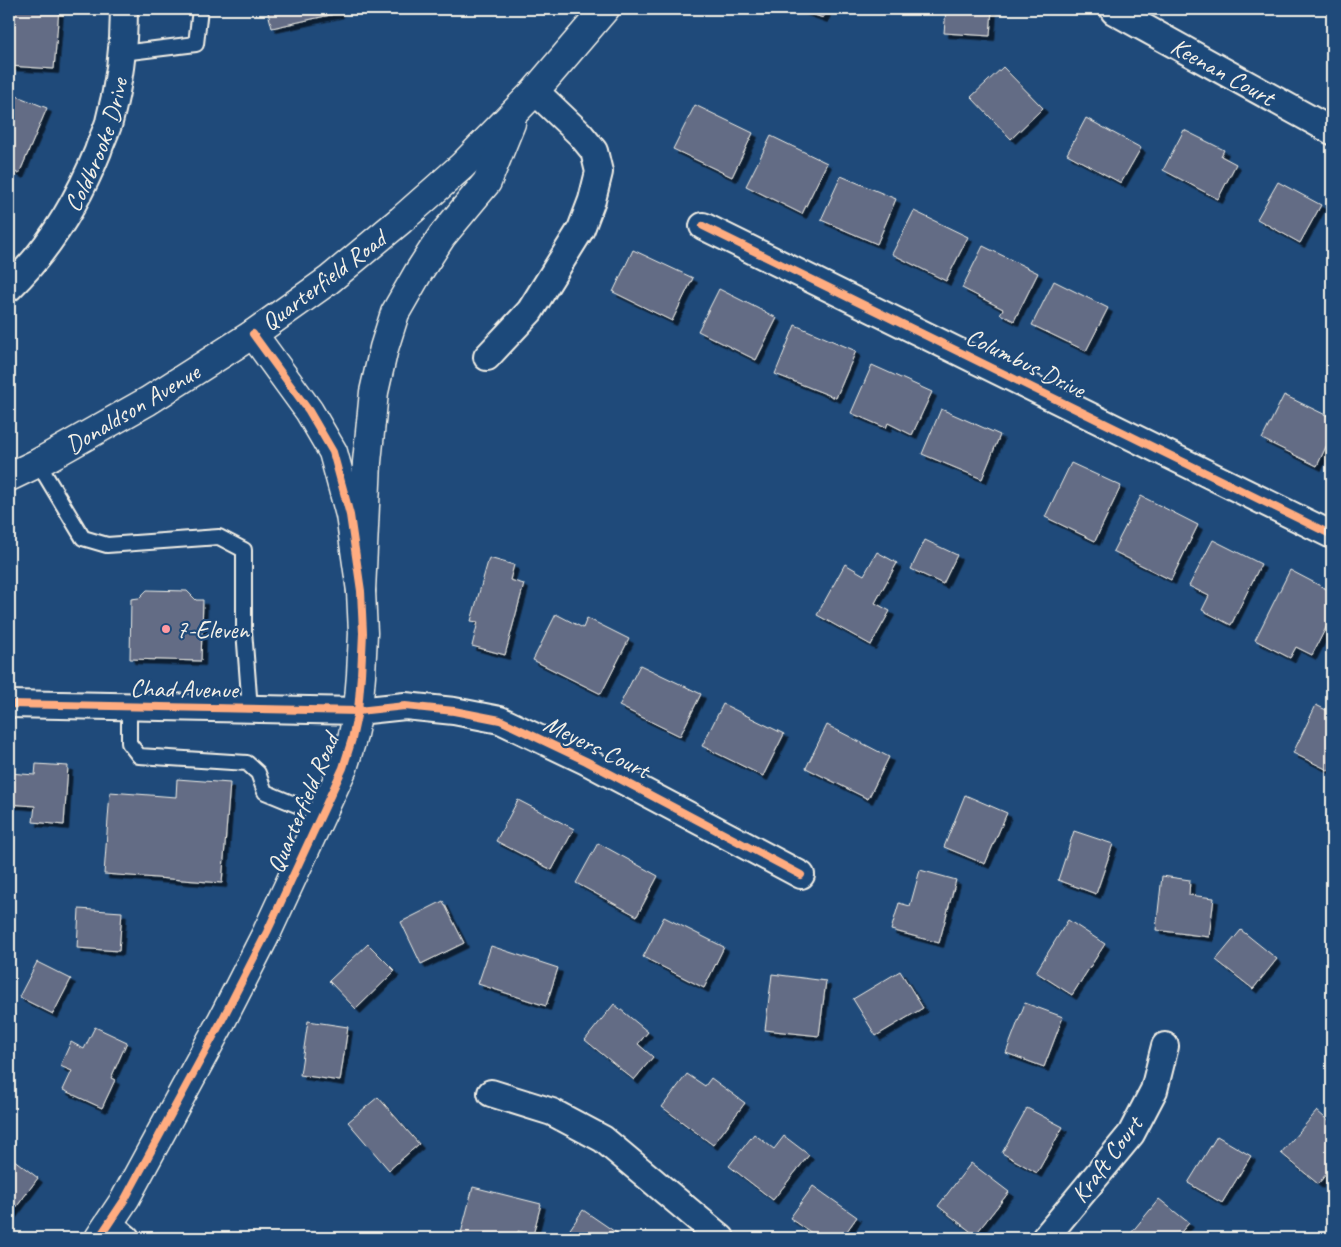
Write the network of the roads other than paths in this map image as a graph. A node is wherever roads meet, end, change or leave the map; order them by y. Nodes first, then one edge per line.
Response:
1 (124, 9) edge
2 (200, 9) edge
3 (606, 9) edge
4 (1114, 11) dead end
5 (122, 53) junction
6 (525, 101) junction
7 (1332, 131) edge
8 (703, 226) dead end
9 (9, 288) edge
10 (252, 334) junction
11 (487, 357) dead end
12 (38, 463) junction
13 (9, 477) edge
14 (1332, 534) edge
15 (361, 591) junction
16 (9, 704) edge
17 (129, 707) junction
18 (250, 709) junction
19 (358, 711) junction
20 (321, 815) junction
21 (801, 875) dead end
22 (1165, 1046) dead end
23 (491, 1093) dead end
24 (112, 1234) edge
25 (721, 1238) edge
26 (1045, 1238) edge

1 - 5 street, Coldbrooke Drive
2 - 5 lane
3 - 6 main road, Quarterfield Road
4 - 7 street, Keenan Court
5 - 9 street, Coldbrooke Drive
6 - 10 main road, Quarterfield Road
6 - 11 street
6 - 15 main road
8 - 14 street, Columbus Drive
10 - 12 main road, Donaldson Avenue
10 - 15 main road, Quarterfield Road
12 - 13 main road, Donaldson Avenue
12 - 18 lane
15 - 19 main road, Quarterfield Road
16 - 17 street, Chad Avenue
17 - 18 street, Chad Avenue
17 - 20 lane
18 - 19 street, Chad Avenue
19 - 20 main road, Quarterfield Road
19 - 21 street, Meyers Court
20 - 24 main road, Quarterfield Road
22 - 26 street, Kraft Court
23 - 25 street

